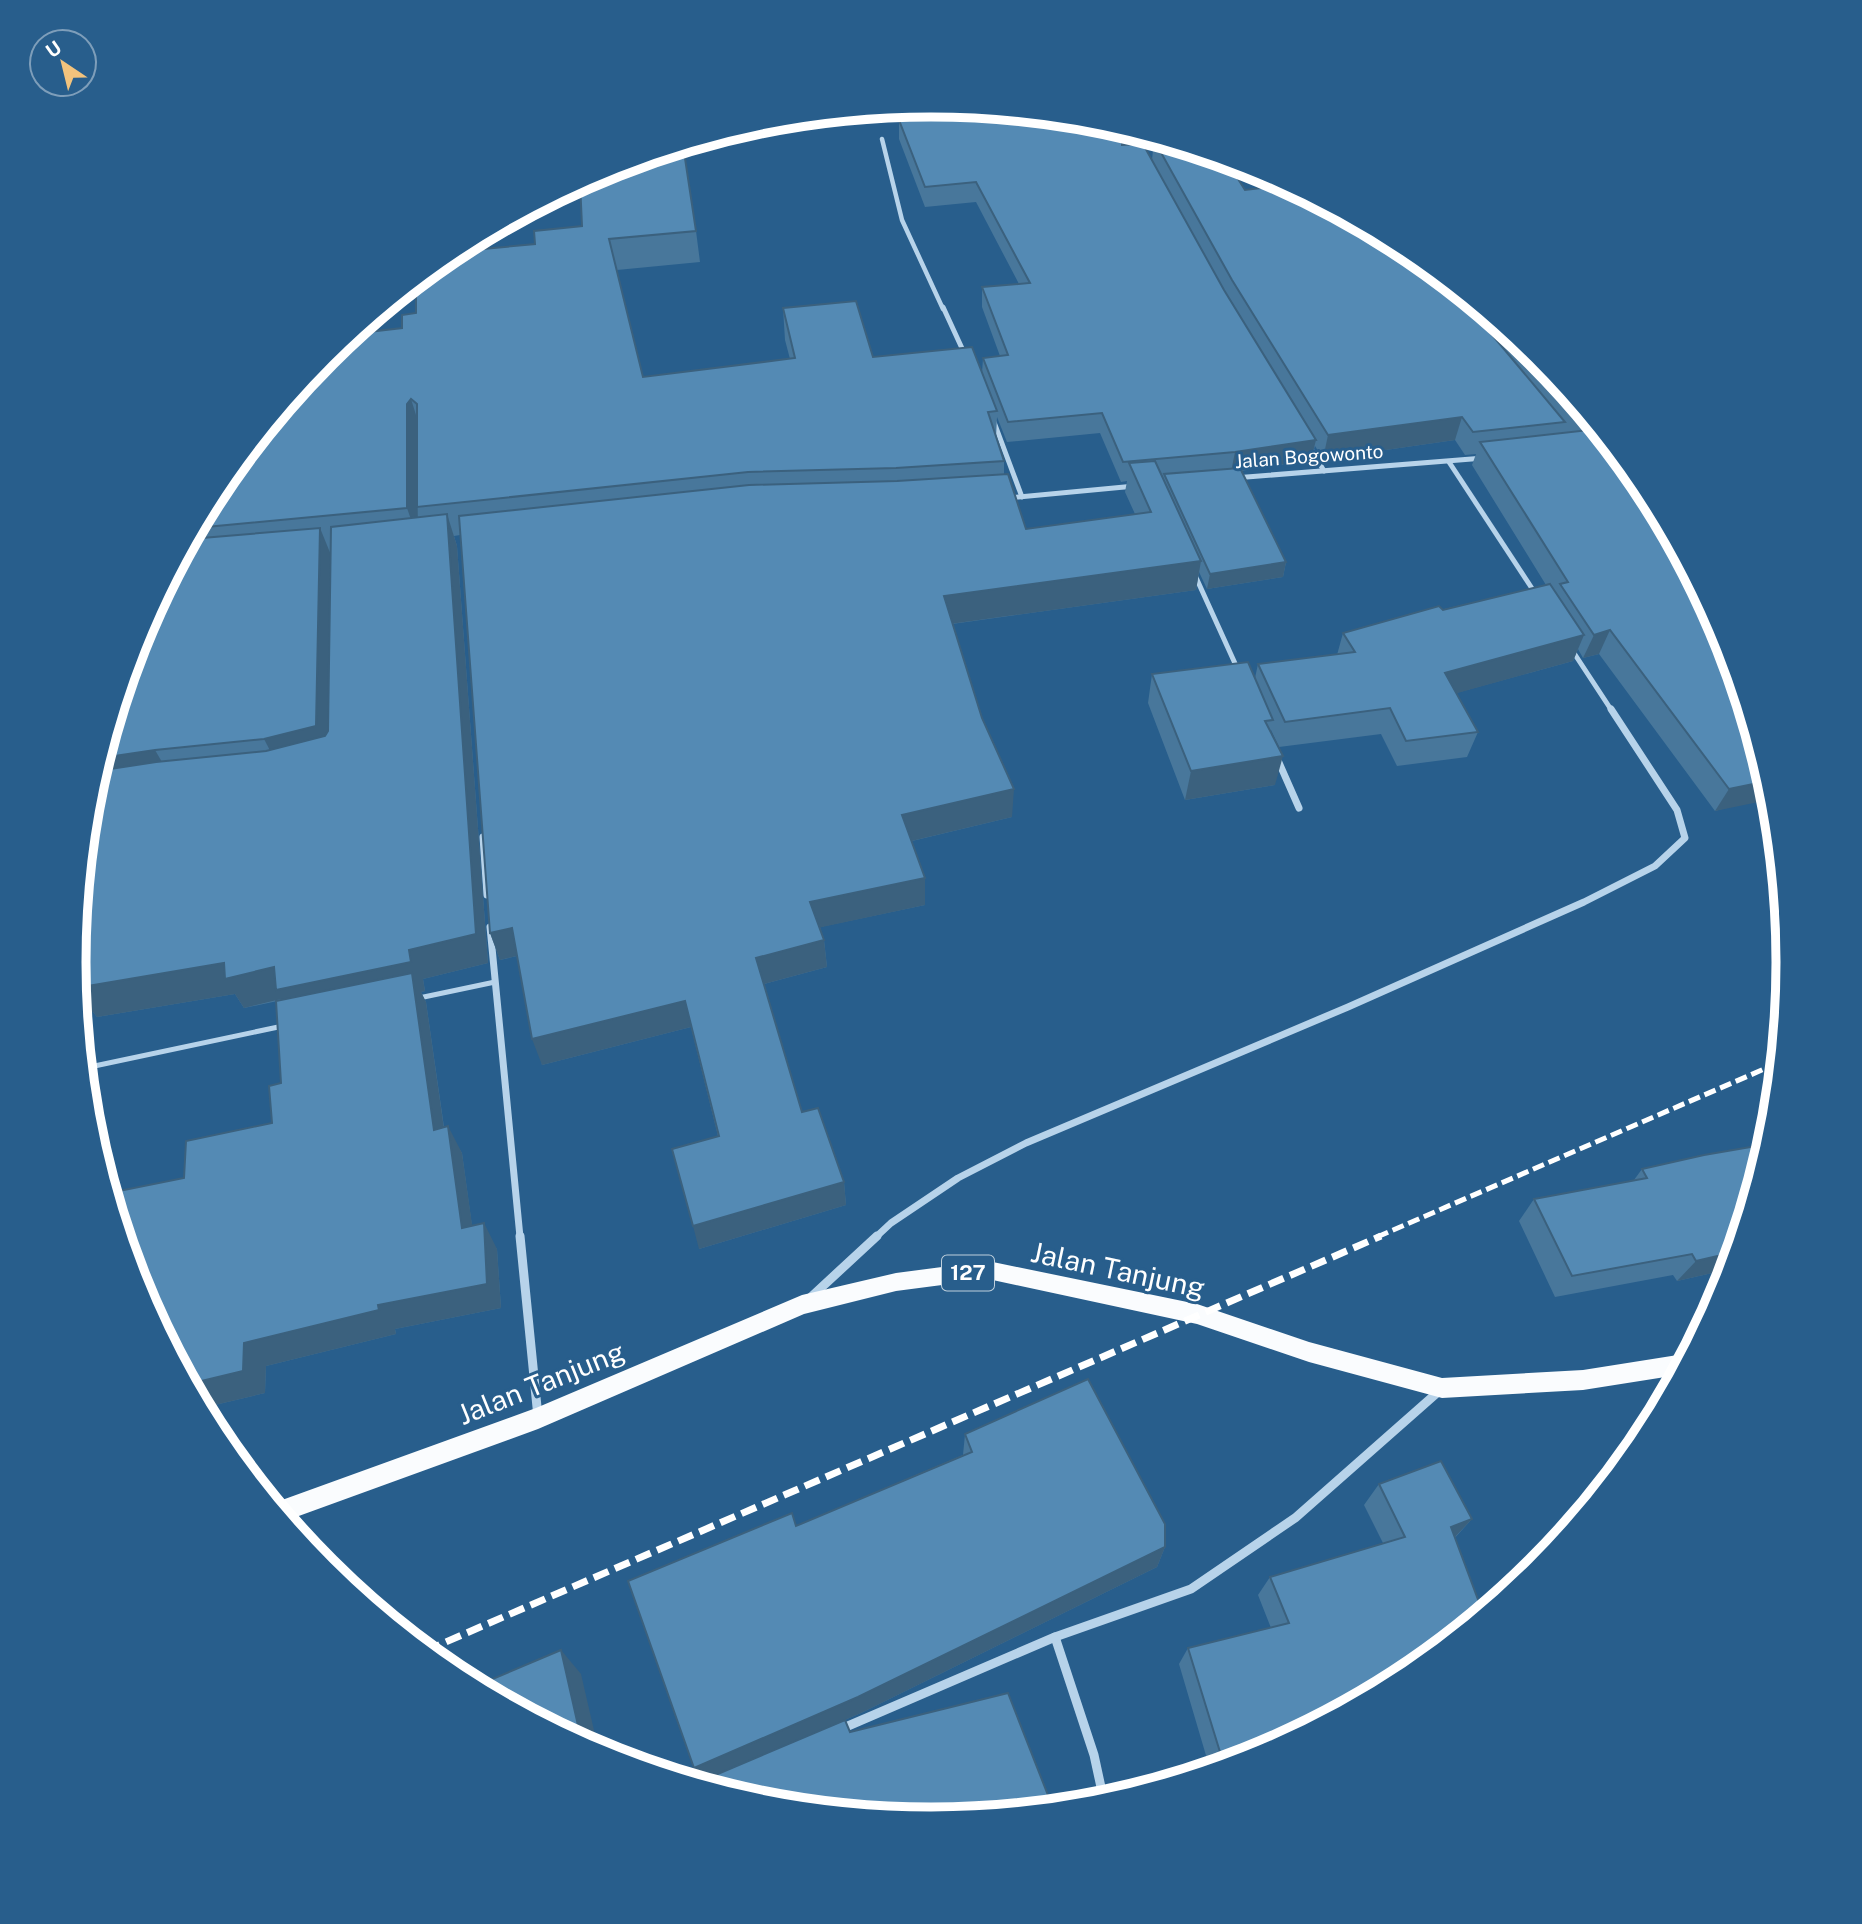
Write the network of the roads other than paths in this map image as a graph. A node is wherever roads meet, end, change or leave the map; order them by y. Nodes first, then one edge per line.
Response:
1 (882, 139) dead end
2 (970, 364) edge
3 (990, 412) edge
4 (1303, 437) edge
5 (1488, 458) edge
6 (1449, 462) junction
7 (1324, 471) junction
8 (1232, 478) edge
9 (1141, 485) edge
10 (1022, 497) junction
11 (994, 499) edge
12 (1193, 571) edge
13 (1540, 601) edge
14 (1563, 636) edge
15 (1243, 684) edge
16 (1271, 746) edge
17 (1300, 808) dead end
18 (482, 825) edge
19 (488, 905) edge
20 (489, 918) edge
21 (495, 982) junction
22 (413, 999) edge
23 (290, 1025) edge
24 (92, 1066) edge
25 (802, 1305) junction
26 (1673, 1366) edge
27 (1443, 1388) junction
28 (538, 1418) junction
29 (287, 1509) edge
30 (1055, 1637) junction
31 (837, 1731) edge
32 (1102, 1790) edge

1 - 2 street
3 - 10 street
4 - 7 street
5 - 6 street, Jalan Bogowonto
6 - 7 street, Jalan Bogowonto
6 - 13 street
7 - 8 street, Jalan Bogowonto
9 - 10 street
10 - 11 street
12 - 15 street
14 - 25 street
16 - 17 street
18 - 19 street
20 - 21 street
21 - 22 lane
21 - 28 street
23 - 24 lane
25 - 27 main road, Jalan Tanjung / 127
25 - 28 main road, Jalan Tanjung / 127
26 - 27 main road, Jalan Tanjung / 127
27 - 30 street
28 - 29 main road, Jalan Tanjung / 127
30 - 31 street
30 - 32 street

